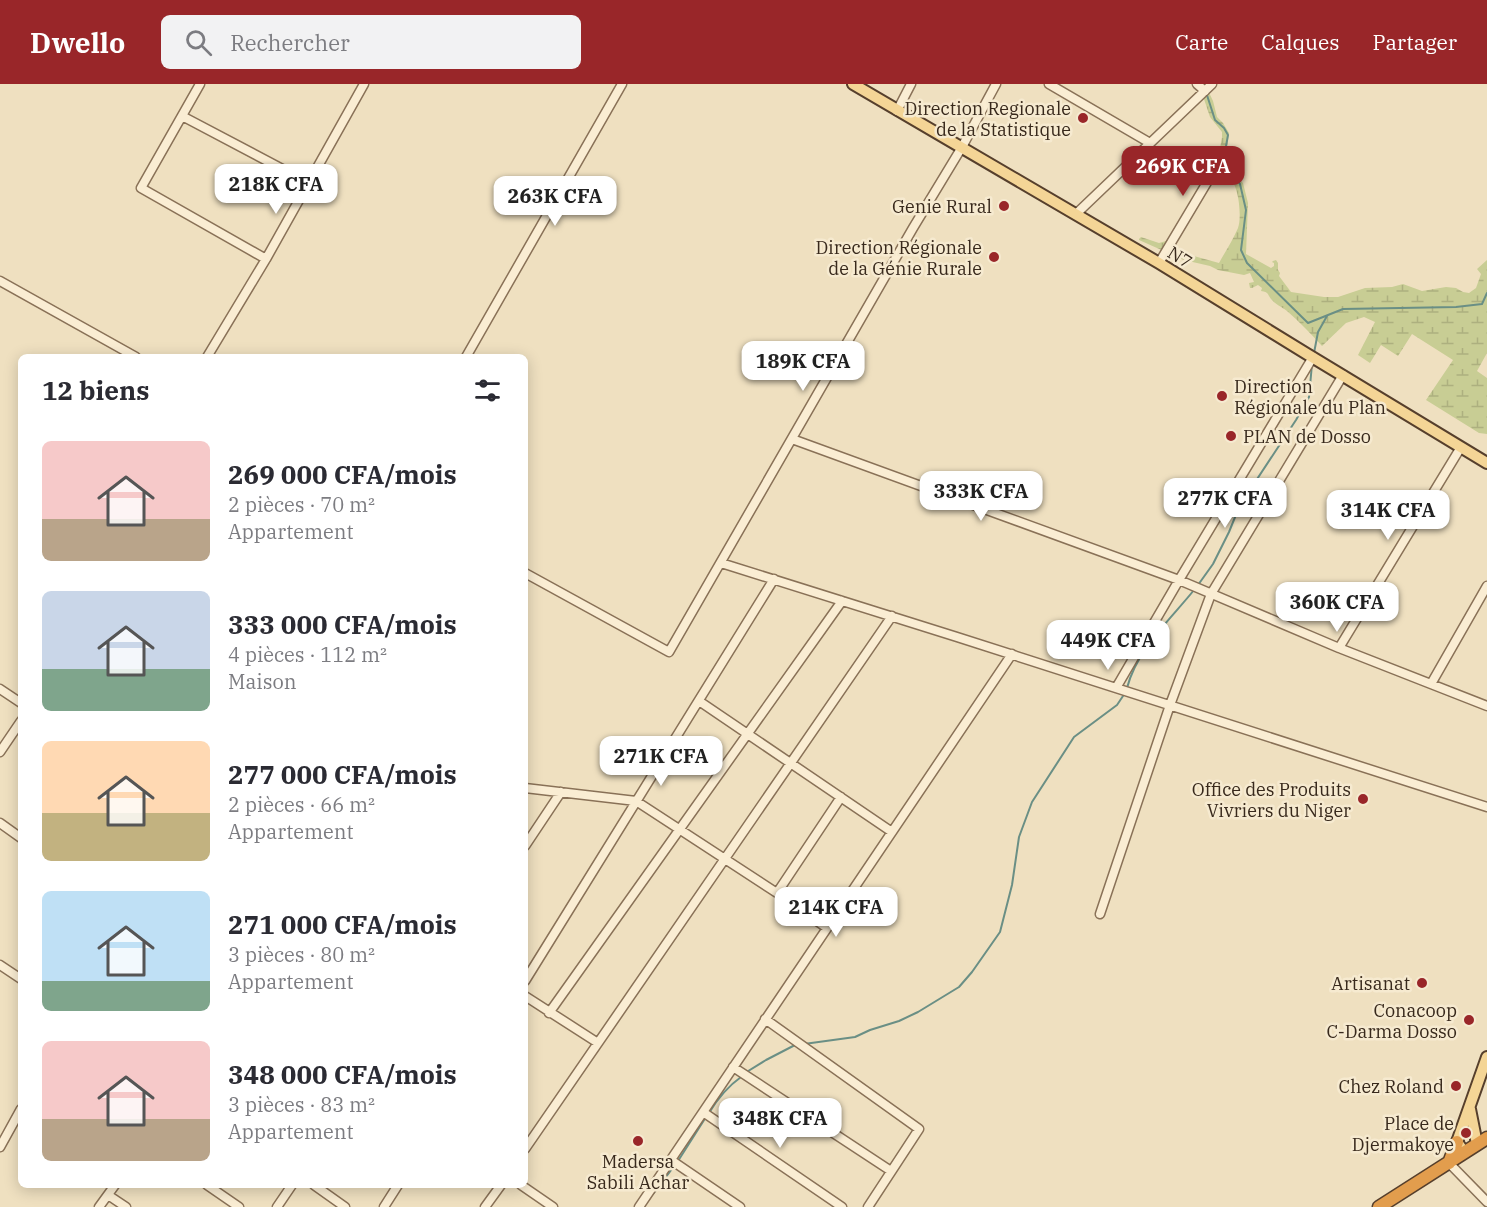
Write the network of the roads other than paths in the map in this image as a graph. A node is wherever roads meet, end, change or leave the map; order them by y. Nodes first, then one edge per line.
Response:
1 (200, 84) edge
2 (364, 84) edge
3 (622, 84) edge
4 (853, 84) edge
5 (911, 84) edge
6 (996, 84) edge
7 (1049, 84) edge
8 (1197, 84) edge
9 (1209, 87) edge
10 (897, 111) junction
11 (182, 116) junction
12 (1150, 143) junction
13 (962, 147) junction
14 (1215, 169) dead end
15 (309, 183) junction
16 (1076, 214) junction
17 (266, 259) junction
18 (1159, 263) junction
19 (0, 281) edge
20 (131, 354) edge
21 (209, 354) edge
22 (468, 354) edge
23 (1313, 357) junction
24 (1342, 375) junction
25 (792, 439) junction
26 (1461, 447) junction
27 (1486, 460) edge
28 (721, 563) junction
29 (528, 575) edge
30 (774, 579) junction
31 (1179, 580) junction
32 (1487, 586) edge
33 (1211, 594) junction
34 (842, 601) junction
35 (892, 616) junction
36 (1339, 648) junction
37 (1012, 654) junction
38 (1431, 684) junction
39 (1116, 688) junction
40 (0, 689) edge
41 (18, 701) edge
42 (699, 701) junction
43 (1170, 705) junction
44 (1487, 706) edge
45 (18, 725) edge
46 (748, 734) junction
47 (0, 752) edge
48 (791, 763) junction
49 (528, 788) edge
50 (561, 792) junction
51 (842, 797) junction
52 (636, 801) junction
53 (1487, 807) edge
54 (0, 823) edge
55 (680, 830) junction
56 (892, 832) junction
57 (18, 836) edge
58 (528, 842) edge
59 (725, 859) junction
60 (777, 893) junction
61 (1100, 914) dead end
62 (827, 928) junction
63 (0, 965) edge
64 (528, 976) edge
65 (18, 977) edge
66 (528, 998) edge
67 (549, 1013) junction
68 (765, 1019) junction
69 (598, 1043) junction
70 (1487, 1057) edge
71 (733, 1067) junction
72 (1470, 1109) junction
73 (703, 1112) junction
74 (18, 1114) edge
75 (1482, 1141) edge
76 (528, 1145) edge
77 (0, 1147) edge
78 (1461, 1147) junction
79 (670, 1160) junction
80 (1449, 1163) junction
81 (891, 1171) junction
82 (113, 1188) edge
83 (211, 1188) edge
84 (290, 1188) edge
85 (318, 1188) edge
86 (396, 1188) edge
87 (499, 1188) edge
88 (525, 1188) edge
89 (108, 1195) junction
90 (1487, 1203) edge
91 (233, 1205) edge
92 (640, 1206) edge
93 (99, 1207) edge
94 (126, 1207) edge
95 (277, 1207) edge
96 (345, 1207) edge
97 (384, 1207) edge
98 (485, 1207) edge
99 (553, 1207) edge
100 (740, 1207) edge
101 (842, 1207) edge
102 (868, 1207) edge
103 (1379, 1207) edge
104 (1484, 1207) edge

1 - 11 street
2 - 15 street
3 - 22 street
4 - 10 main road, N7
5 - 10 street
6 - 13 street
7 - 12 street
8 - 9 street
9 - 12 street
10 - 13 main road, N7
11 - 15 street
11 - 17 street
12 - 16 street
13 - 16 main road, N7
13 - 25 street
14 - 18 street
15 - 17 street
16 - 18 main road, N7
17 - 21 street
18 - 23 main road, N7
19 - 20 street
23 - 24 main road, N7
23 - 31 street
24 - 26 main road, N7
24 - 33 street
25 - 28 street
25 - 31 street
26 - 27 main road, N7
26 - 36 street
28 - 29 street
28 - 30 street
30 - 34 street
30 - 42 street
31 - 33 street
31 - 39 street
32 - 38 street
33 - 36 street
33 - 43 street
34 - 35 street
34 - 46 street
35 - 37 street
35 - 48 street
36 - 38 street
37 - 39 street
37 - 56 street
38 - 44 street
39 - 43 street
40 - 41 street
42 - 46 street
42 - 52 street
43 - 53 street
43 - 61 street
45 - 47 street
46 - 48 street
46 - 55 street
48 - 51 street
48 - 59 street
49 - 50 street
50 - 52 street
50 - 58 street
51 - 56 street
51 - 60 street
52 - 55 street
52 - 64 street
54 - 57 street
55 - 59 street
55 - 67 street
56 - 62 street
59 - 60 street
59 - 69 street
60 - 62 street
62 - 68 street
63 - 65 street
66 - 67 street
67 - 69 street
68 - 71 street
68 - 81 street
69 - 76 street
70 - 72 main road
71 - 73 street
71 - 81 street
72 - 75 main road
72 - 78 main road
73 - 79 street
73 - 101 street
74 - 77 street
75 - 78 highway
78 - 80 highway
79 - 92 street
79 - 100 street
80 - 90 street
80 - 103 highway
81 - 102 street
82 - 89 street
83 - 91 street
84 - 95 street
85 - 96 street
86 - 97 street
87 - 98 street
88 - 99 street
89 - 93 street
89 - 94 street
90 - 104 street

